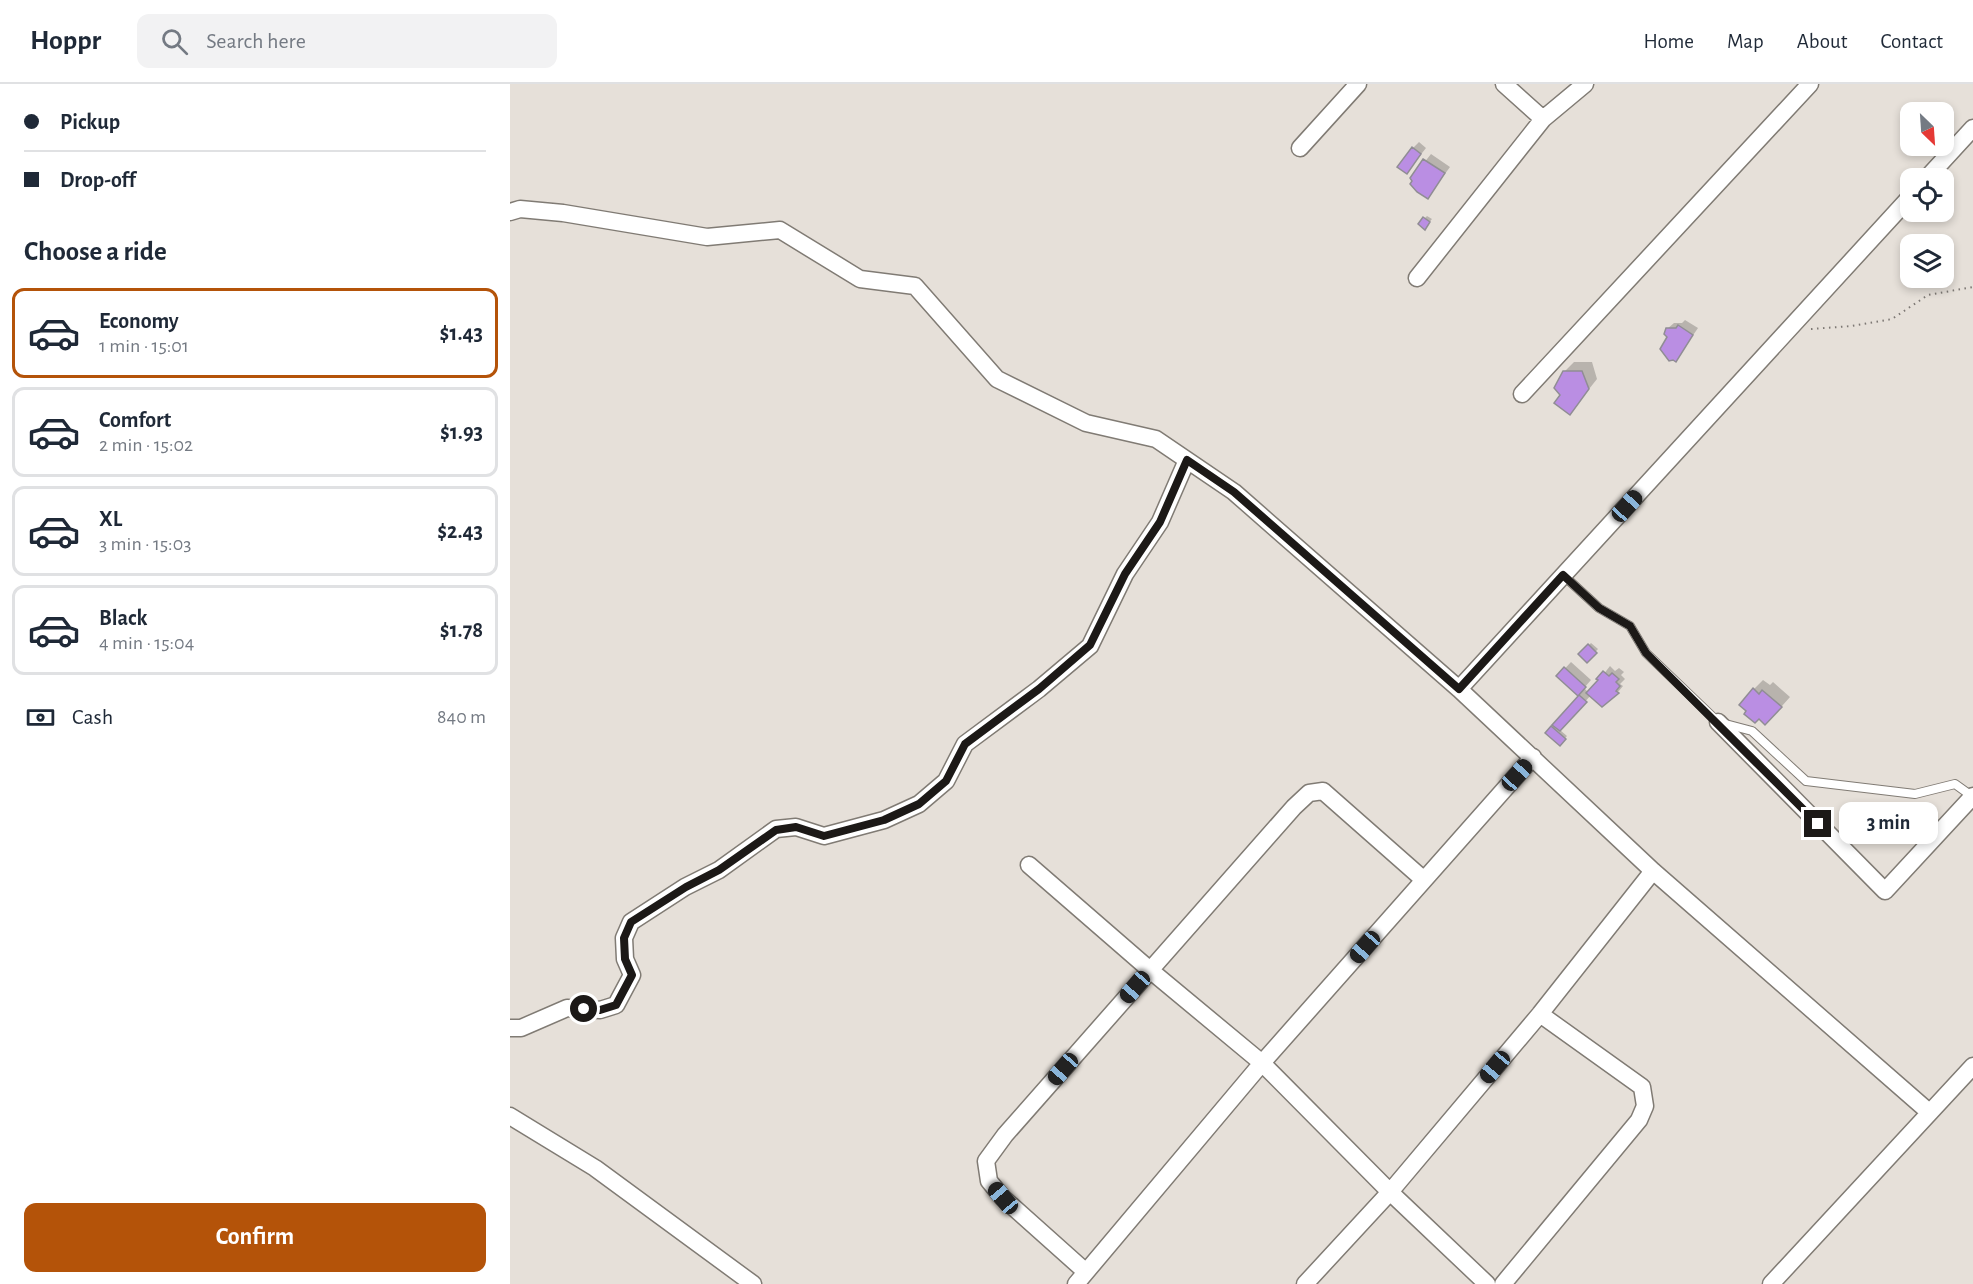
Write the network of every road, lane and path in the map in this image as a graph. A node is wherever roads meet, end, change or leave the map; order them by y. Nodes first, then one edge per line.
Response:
1 (1358, 84) edge
2 (1504, 84) edge
3 (1585, 84) edge
4 (1810, 84) edge
5 (1543, 119) junction
6 (1973, 128) edge
7 (1300, 148) dead end
8 (1936, 168) edge
9 (1900, 207) edge
10 (510, 212) edge
11 (1417, 278) dead end
12 (1973, 287) edge
13 (1787, 331) junction
14 (1522, 394) dead end
15 (1187, 460) junction
16 (1563, 575) junction
17 (1459, 689) junction
18 (1718, 722) junction
19 (1533, 757) junction
20 (1973, 797) edge
21 (1029, 865) dead end
22 (1653, 871) junction
23 (1424, 880) junction
24 (1150, 970) junction
25 (1540, 1014) junction
26 (510, 1028) edge
27 (1262, 1063) junction
28 (1973, 1066) edge
29 (1929, 1112) junction
30 (510, 1116) edge
31 (1390, 1192) junction
32 (1081, 1278) edge
33 (753, 1284) edge
34 (1305, 1284) edge
35 (1487, 1284) edge
36 (1503, 1284) edge
37 (1771, 1284) edge

1 - 7 street
2 - 5 street
3 - 5 street
4 - 14 street
5 - 11 street
6 - 8 street
9 - 13 street
10 - 15 street
12 - 13 path
13 - 16 street
15 - 17 street
15 - 26 street
16 - 17 street
16 - 18 lane
17 - 19 street
18 - 20 lane
18 - 20 street
19 - 22 street
19 - 23 street
21 - 24 street
22 - 25 street
22 - 29 street
23 - 24 street
23 - 27 street
24 - 27 street
24 - 32 street
25 - 31 street
25 - 36 street
27 - 31 street
27 - 32 street
28 - 29 street
29 - 37 street
30 - 33 street
31 - 34 street
31 - 35 street

